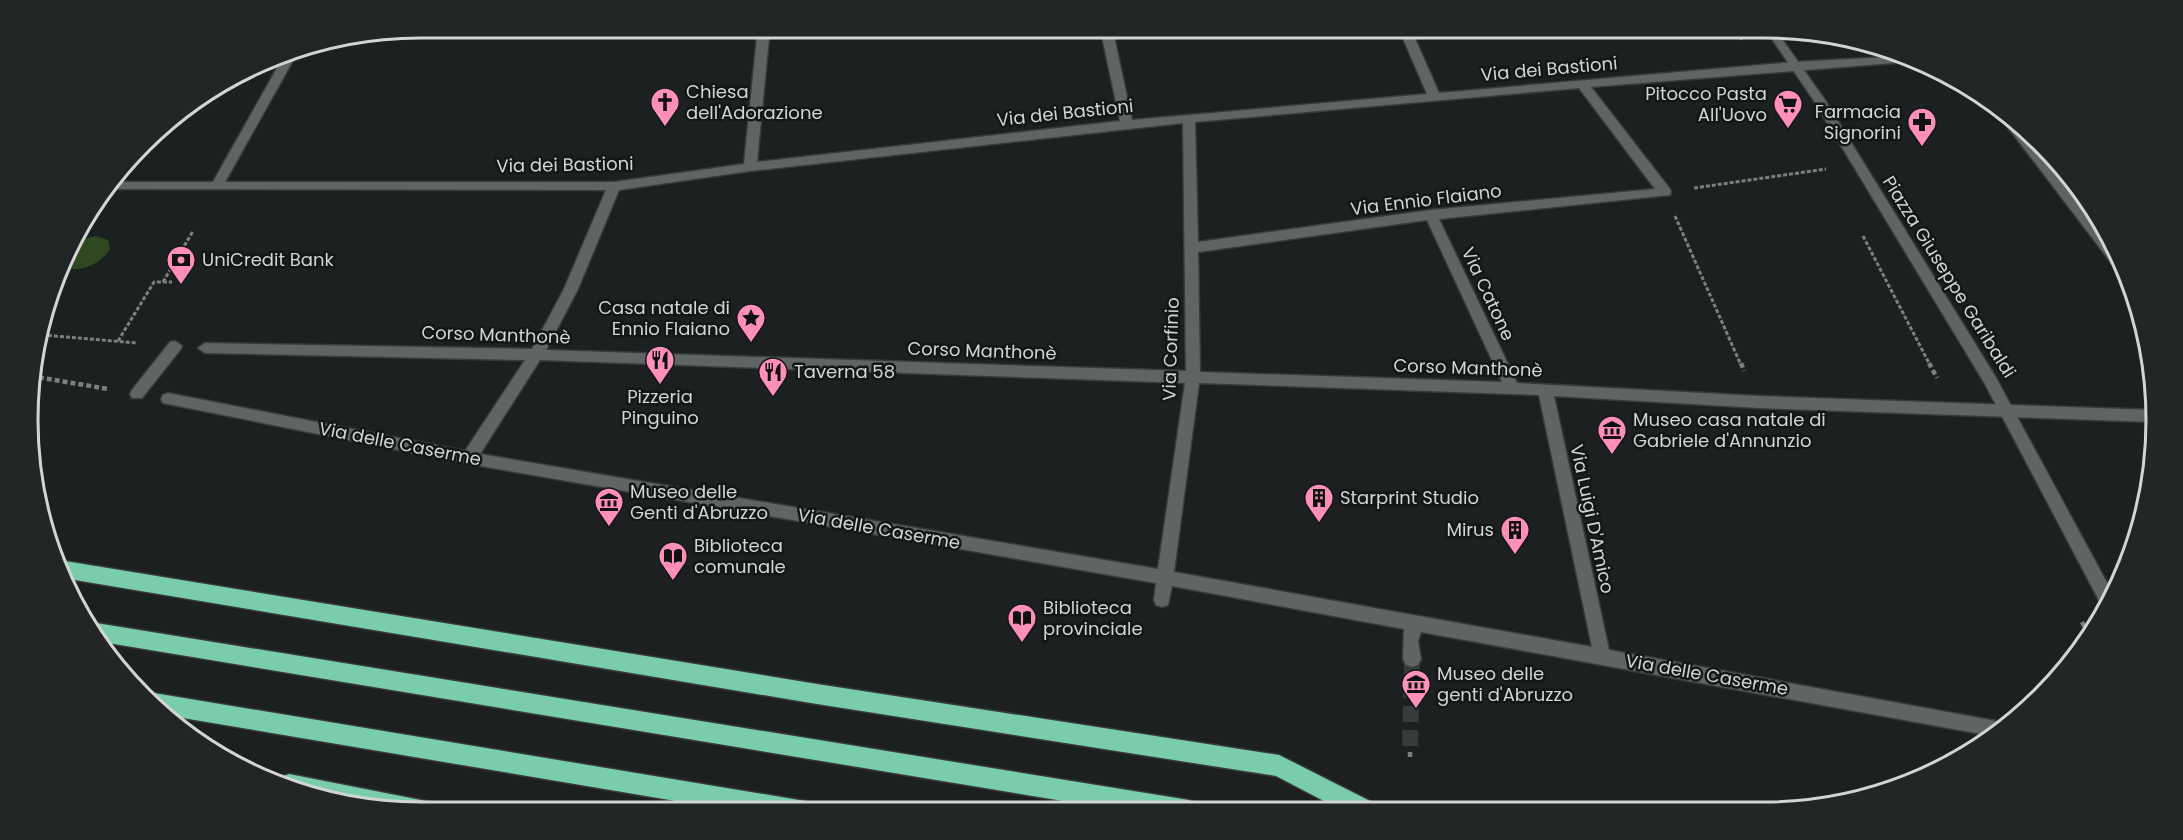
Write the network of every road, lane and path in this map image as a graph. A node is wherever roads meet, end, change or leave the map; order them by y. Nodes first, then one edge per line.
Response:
1 (763, 38) edge
2 (1108, 38) edge
3 (1409, 38) edge
4 (1776, 38) edge
5 (1892, 60) edge
6 (286, 62) edge
7 (1795, 66) junction
8 (1582, 84) junction
9 (1435, 98) junction
10 (1189, 119) junction
11 (1127, 124) junction
12 (2030, 147) edge
13 (1824, 162) dead end
14 (1857, 165) junction
15 (750, 167) junction
16 (1828, 168) junction
17 (218, 185) junction
18 (118, 186) edge
19 (614, 186) junction
20 (1665, 192) junction
21 (1431, 215) junction
22 (193, 231) dead end
23 (1861, 231) dead end
24 (2097, 235) edge
25 (1192, 248) junction
26 (163, 282) junction
27 (172, 282) dead end
28 (47, 335) edge
29 (118, 341) junction
30 (175, 346) joint
31 (205, 348) dead end
32 (535, 356) junction
33 (1194, 377) junction
34 (40, 378) edge
35 (1940, 383) dead end
36 (1512, 388) junction
37 (1545, 390) junction
38 (137, 394) joint
39 (168, 399) dead end
40 (1757, 402) junction
41 (2006, 410) junction
42 (2146, 416) edge
43 (469, 458) junction
44 (69, 571) edge
45 (1166, 578) junction
46 (2104, 593) edge
47 (1162, 600) dead end
48 (102, 633) edge
49 (1602, 656) junction
50 (165, 705) edge
51 (1991, 727) edge
52 (745, 802) edge
53 (1133, 802) edge
54 (1348, 802) edge

1 - 15 street
2 - 11 street
3 - 9 street
4 - 7 street, Piazza Giuseppe Garibaldi
5 - 7 street, Via dei Bastioni
6 - 17 street
7 - 8 street, Via dei Bastioni
7 - 14 street, Piazza Giuseppe Garibaldi
8 - 9 street, Via dei Bastioni
8 - 20 street
9 - 10 street, Via dei Bastioni
10 - 11 street, Via dei Bastioni
10 - 25 street, Via Corfinio
11 - 15 street, Via dei Bastioni
12 - 24 street
13 - 16 path
14 - 16 path
14 - 41 street, Piazza Giuseppe Garibaldi
15 - 19 street, Via dei Bastioni
16 - 20 path
17 - 18 street, Via dei Bastioni
17 - 19 street, Via dei Bastioni
19 - 32 street
20 - 21 street, Via Ennio Flaiano
20 - 40 path
21 - 25 street, Via Ennio Flaiano
21 - 36 street, Via Catone
22 - 26 path
23 - 35 path
25 - 33 street, Via Corfinio
26 - 27 path
26 - 29 path
28 - 29 path
29 - 30 path
30 - 38 street
31 - 32 street, Corso Manthonè
32 - 33 street, Corso Manthonè
32 - 43 street
33 - 36 street, Corso Manthonè
33 - 45 street, Via Corfinio
34 - 38 path
36 - 37 street, Corso Manthonè
37 - 40 street, Corso Manthonè
37 - 49 street, Via Luigi D'Amico
39 - 43 street, Via delle Caserme
40 - 41 street
41 - 42 street
41 - 46 street, Piazza Giuseppe Garibaldi
43 - 45 street, Via delle Caserme
44 - 54 highway
45 - 47 street, Via Corfinio
45 - 49 street, Via delle Caserme
48 - 53 highway
49 - 51 street, Via delle Caserme
50 - 52 highway

